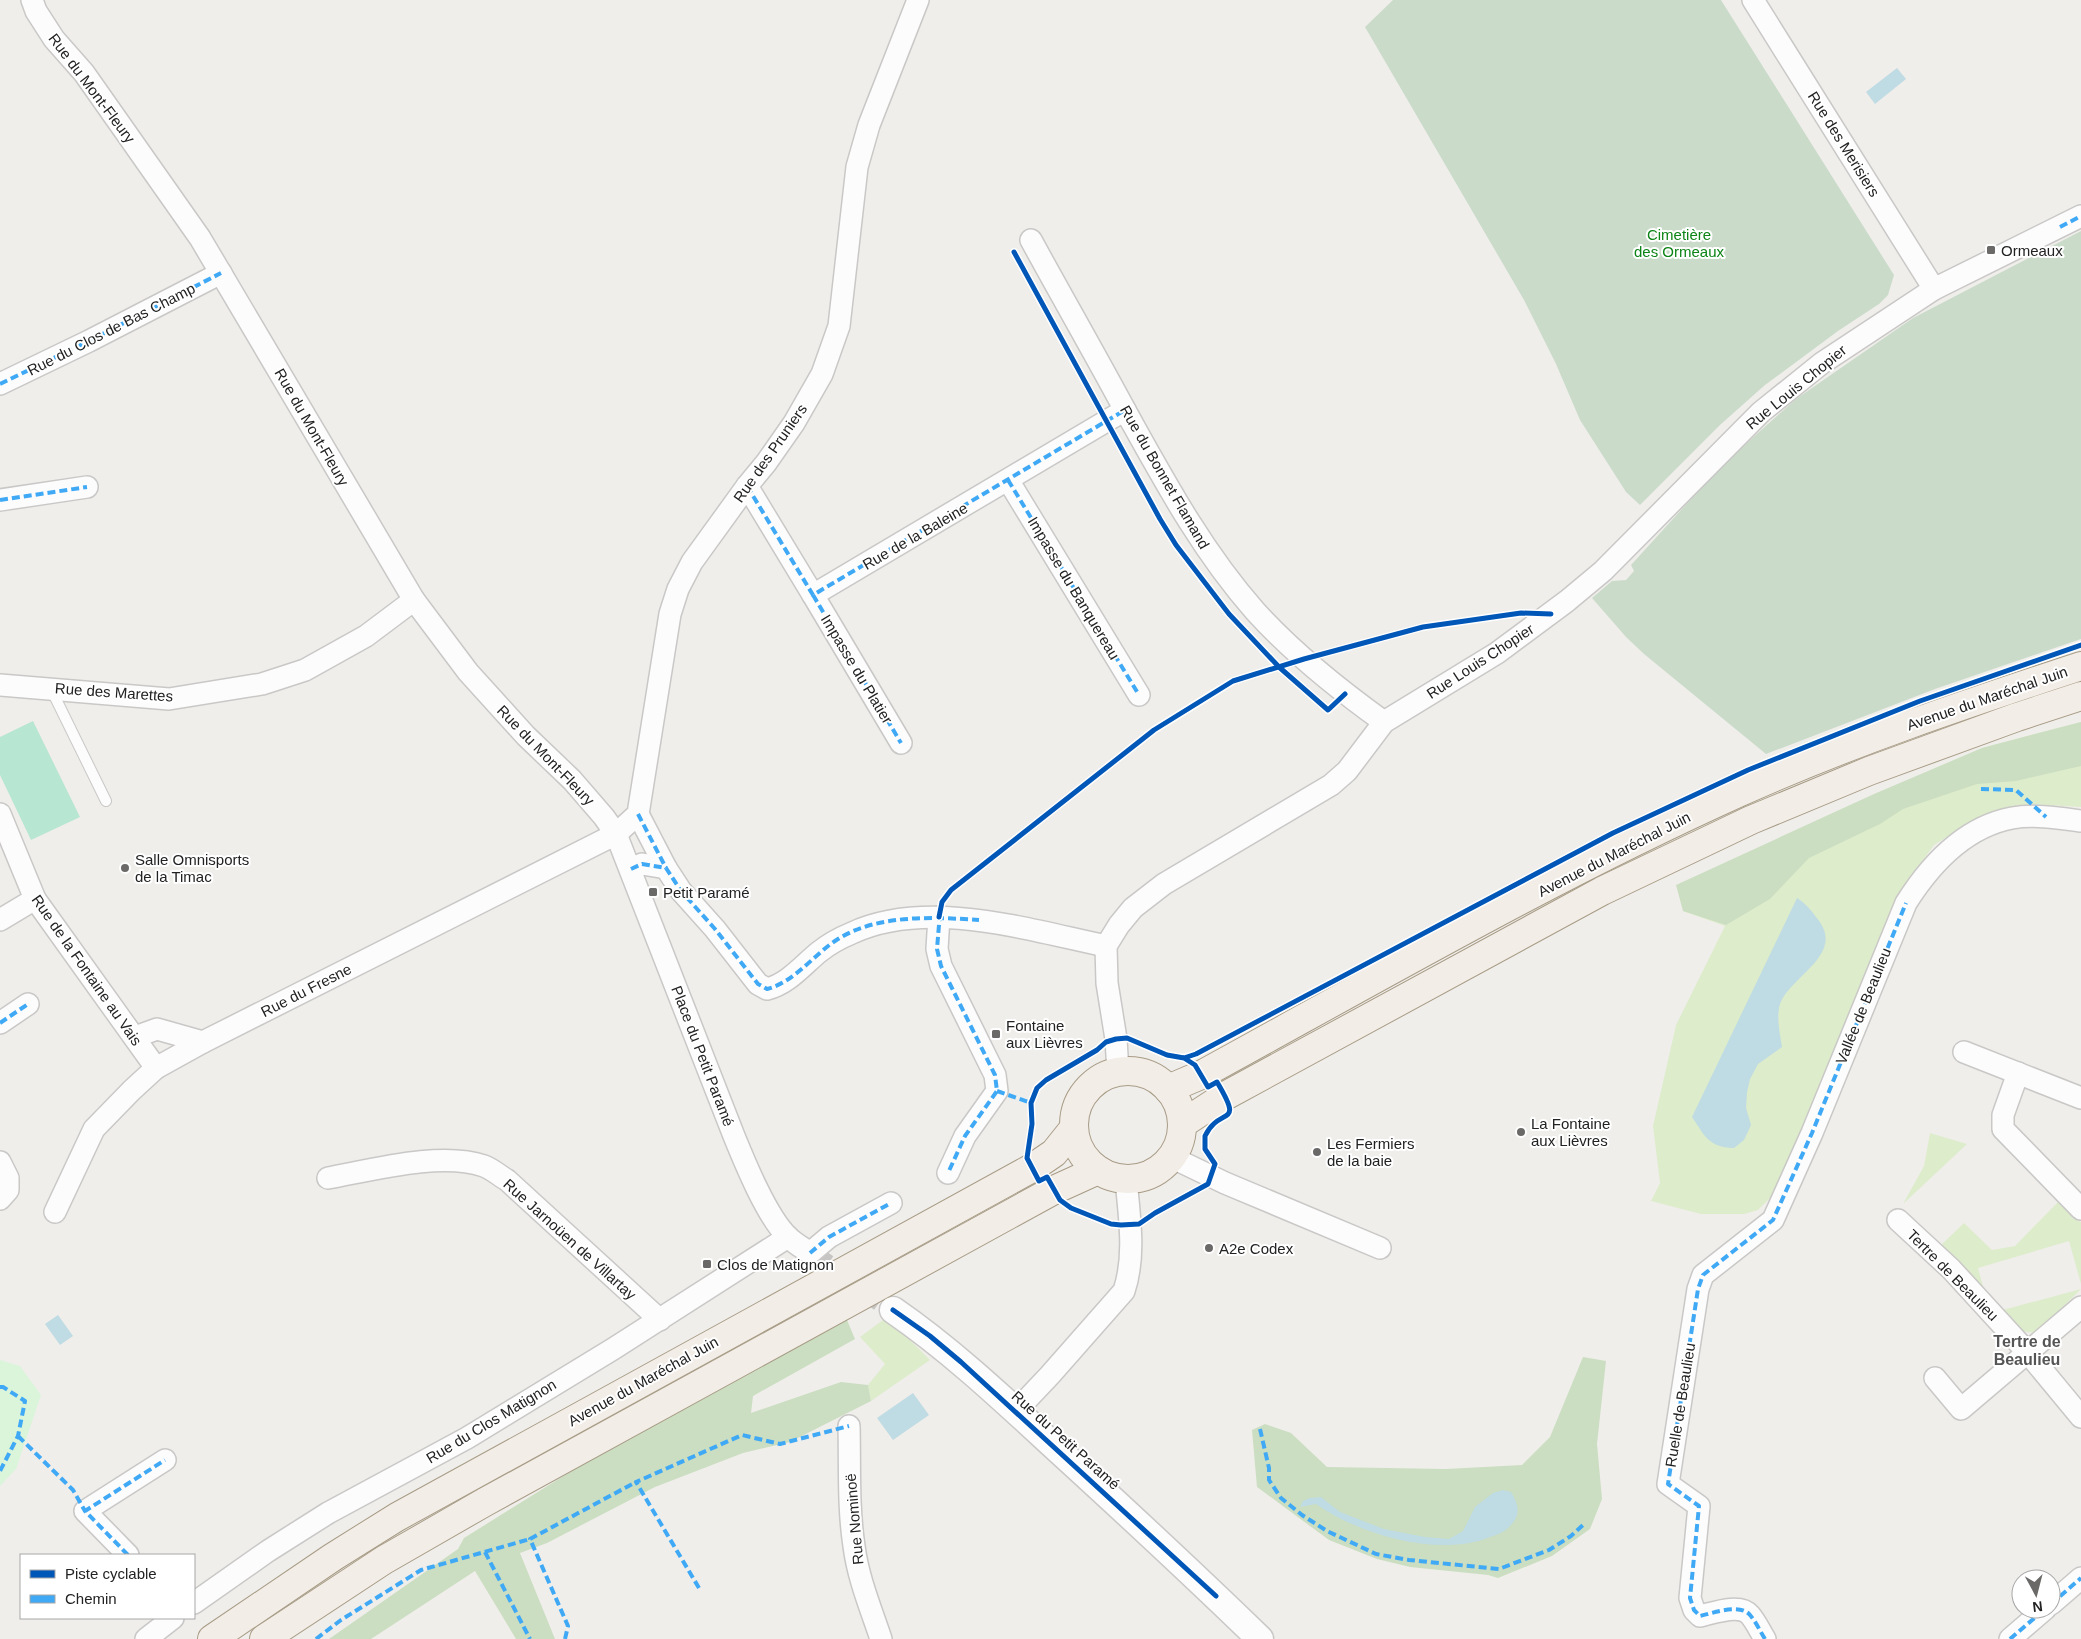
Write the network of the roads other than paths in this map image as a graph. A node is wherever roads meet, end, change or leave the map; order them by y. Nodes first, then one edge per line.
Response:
1 (32, 0) edge
2 (918, 0) edge
3 (1752, 0) edge
4 (2081, 216) edge
5 (1031, 240) dead end
6 (221, 273) junction
7 (1934, 289) junction
8 (0, 384) edge
9 (1125, 410) junction
10 (1008, 480) junction
11 (747, 486) junction
12 (87, 487) dead end
13 (0, 500) edge
14 (813, 595) junction
15 (414, 600) junction
16 (2081, 666) edge
17 (0, 685) edge
18 (50, 688) junction
19 (1140, 695) dead end
20 (2081, 696) edge
21 (1384, 722) junction
22 (901, 743) dead end
23 (106, 801) dead end
24 (0, 814) edge
25 (638, 814) junction
26 (2081, 821) edge
27 (616, 834) junction
28 (666, 868) junction
29 (631, 870) junction
30 (35, 899) junction
31 (939, 917) junction
32 (0, 920) edge
33 (1106, 946) junction
34 (28, 1004) dead end
35 (0, 1023) edge
36 (135, 1037) junction
37 (203, 1042) junction
38 (1964, 1052) dead end
39 (156, 1068) junction
40 (1118, 1072) junction
41 (2018, 1073) junction
42 (1168, 1089) junction
43 (2081, 1098) edge
44 (1182, 1124) junction
45 (1074, 1128) junction
46 (1171, 1157) junction
47 (0, 1162) edge
48 (1098, 1170) junction
49 (948, 1173) dead end
50 (328, 1178) dead end
51 (1126, 1179) junction
52 (0, 1199) edge
53 (891, 1203) dead end
54 (2081, 1209) edge
55 (55, 1212) dead end
56 (1898, 1220) dead end
57 (788, 1237) junction
58 (1380, 1248) dead end
59 (1703, 1275) joint
60 (2081, 1307) edge
61 (893, 1310) tunnel mouth
62 (660, 1320) junction
63 (2028, 1353) junction
64 (1935, 1378) dead end
65 (1016, 1411) junction
66 (2081, 1417) edge
67 (849, 1426) dead end
68 (165, 1460) dead end
69 (127, 1554) edge
70 (2081, 1578) edge
71 (2061, 1595) edge
72 (195, 1602) edge
73 (172, 1619) edge
74 (2033, 1619) edge
75 (146, 1639) edge
76 (212, 1639) edge
77 (264, 1639) edge
78 (881, 1639) edge
79 (1260, 1639) edge
80 (1765, 1639) edge
81 (2010, 1639) edge

1 - 6 street, Rue du Mont-Fleury
2 - 11 street, Rue des Pruniers
3 - 7 street, Rue des Merisiers
4 - 7 street, Rue Louis Chopier
5 - 9 street, Rue du Bonnet Flamand
6 - 8 street, Rue du Clos de Bas Champ
6 - 15 street, Rue du Mont-Fleury
7 - 21 street, Rue Louis Chopier
9 - 10 street, Rue de la Baleine
9 - 21 street, Rue du Bonnet Flamand
10 - 14 street, Rue de la Baleine
10 - 19 street, Impasse du Banquereau
11 - 14 street
11 - 25 street, Rue des Pruniers
12 - 13 street
14 - 22 street, Impasse du Platier
15 - 18 street, Rue des Marettes
15 - 27 street, Rue du Mont-Fleury
16 - 42 main road, Avenue du Maréchal Juin
17 - 18 street, Rue des Marettes
18 - 23 lane
20 - 44 main road, Avenue du Maréchal Juin
21 - 33 street, Rue Louis Chopier
24 - 30 street, Rue de la Fontaine au Vais
25 - 27 street
25 - 28 street
26 - 59 street, Vallée de Beaulieu
27 - 29 street, Place du Petit Paramé
27 - 37 street, Rue du Fresne
28 - 29 street
28 - 31 street
29 - 57 street, Place du Petit Paramé
30 - 32 street
30 - 36 street, Rue de la Fontaine au Vais
31 - 33 street
31 - 49 street
33 - 40 street
34 - 35 street
36 - 37 street
36 - 39 street, Rue de la Fontaine au Vais
37 - 39 street, Rue du Fresne
38 - 41 street
39 - 55 street, Rue du Fresne
40 - 42 main road
40 - 45 main road
41 - 43 street
41 - 54 street
42 - 44 main road
44 - 46 main road
45 - 48 main road
45 - 76 main road, Avenue du Maréchal Juin
46 - 51 main road
46 - 58 street
47 - 52 street
48 - 51 main road
48 - 77 main road, Avenue du Maréchal Juin
50 - 62 street, Rue Jarnoüen de Villartay
51 - 65 street
53 - 57 street
56 - 63 street, Tertre de Beaulieu
57 - 62 street, Rue du Clos Matignon
59 - 80 street, Ruelle de Beaulieu
60 - 63 street
61 - 65 street, Rue du Petit Paramé
62 - 72 street, Rue du Clos Matignon
63 - 64 street
63 - 66 street, Tertre de Beaulieu
65 - 79 street, Rue du Petit Paramé
67 - 78 street, Rue Nominoë
68 - 69 street
70 - 71 street
73 - 75 street
74 - 81 street

